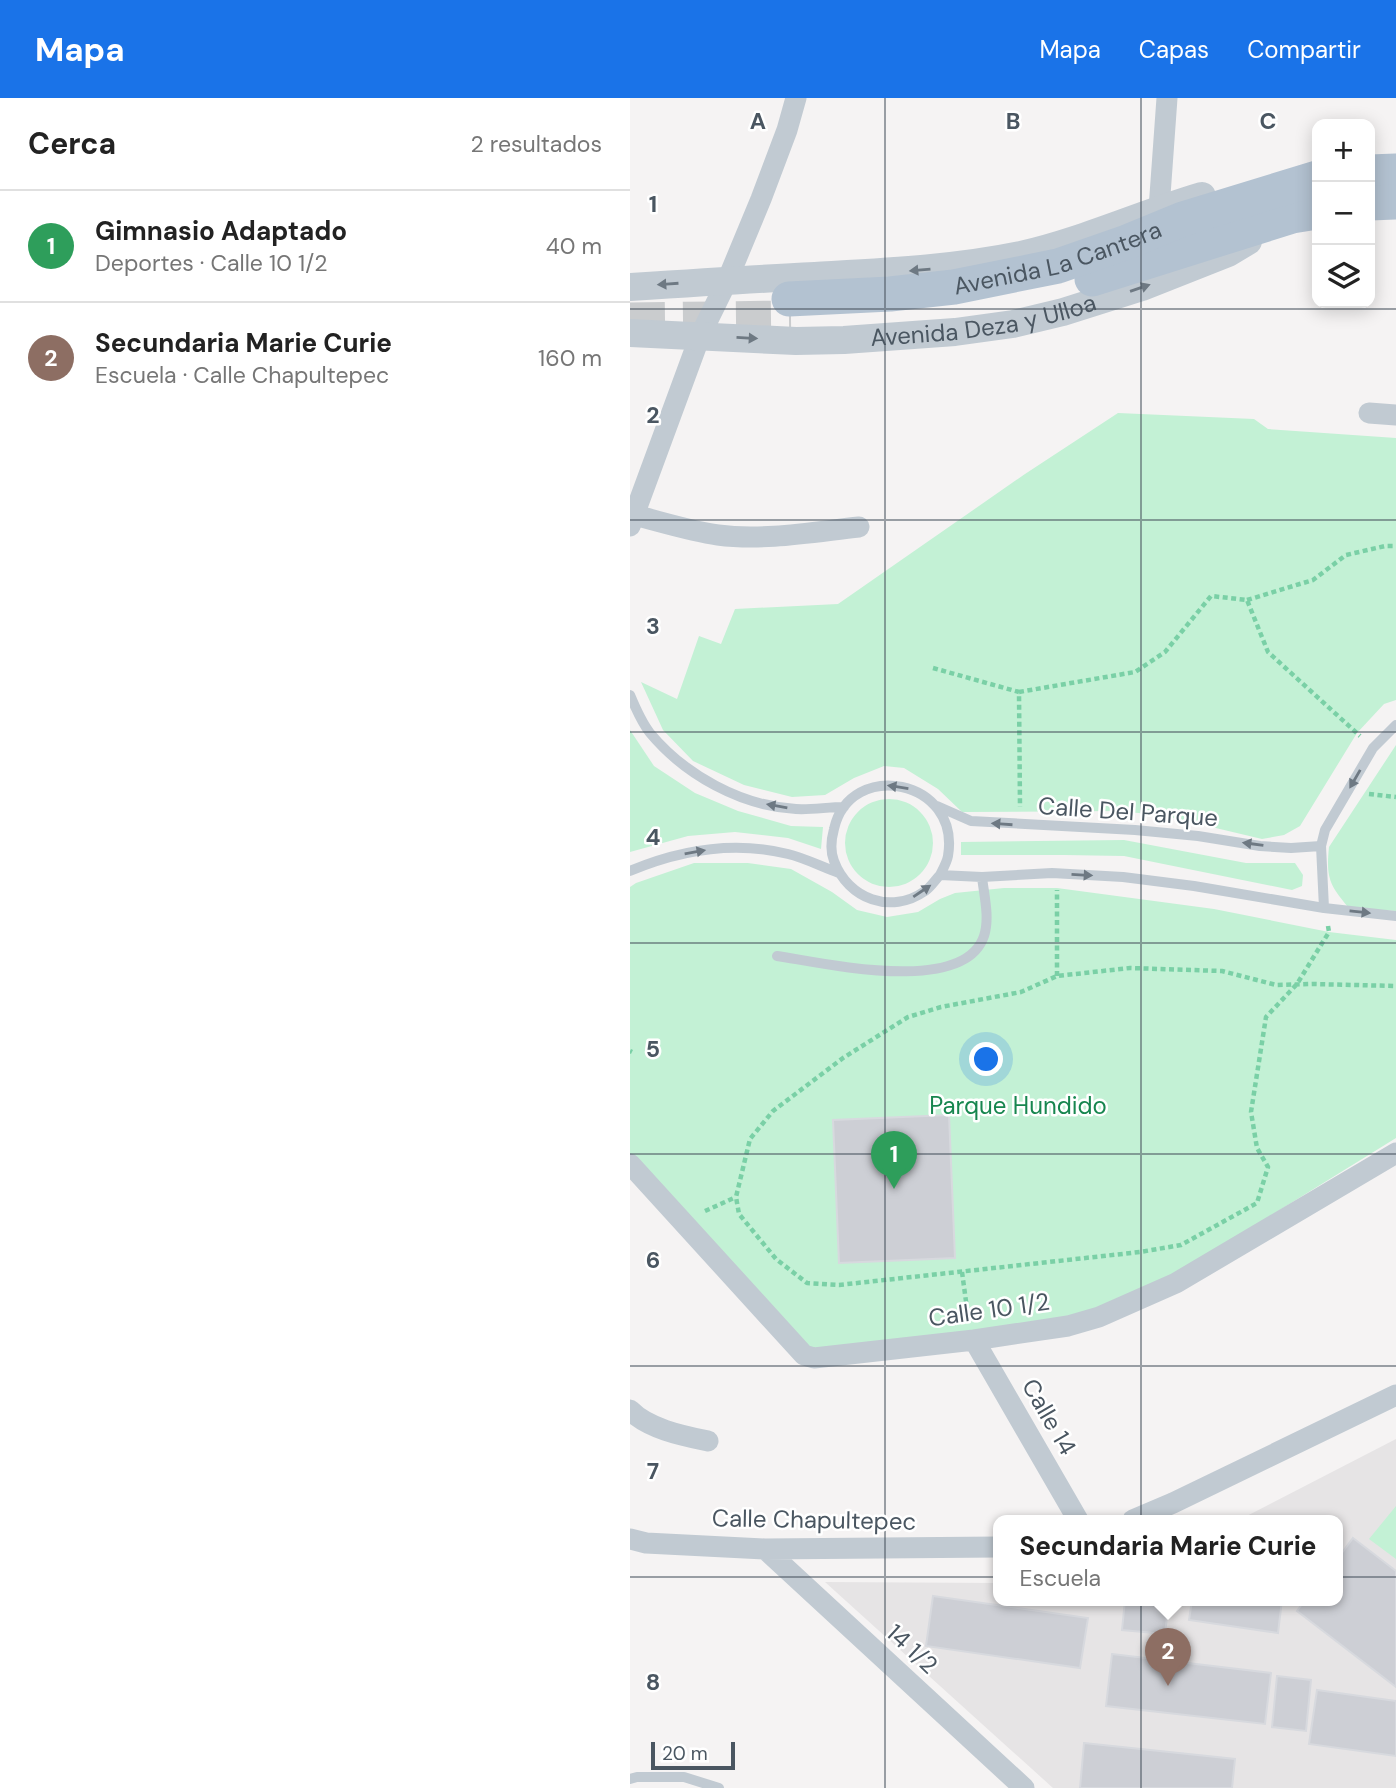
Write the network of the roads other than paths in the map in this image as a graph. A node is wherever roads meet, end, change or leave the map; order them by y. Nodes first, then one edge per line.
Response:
1 (796, 98) edge
2 (1167, 98) edge
3 (1396, 171) edge
4 (1375, 172) edge
5 (1312, 174) edge
6 (1312, 177) edge
7 (1396, 202) edge
8 (1375, 203) edge
9 (1159, 209) junction
10 (1305, 214) edge
11 (727, 281) junction
12 (630, 287) edge
13 (630, 333) edge
14 (699, 336) junction
15 (1369, 413) dead end
16 (1396, 415) edge
17 (632, 520) edge
18 (859, 527) dead end
19 (630, 695) edge
20 (1396, 726) edge
21 (935, 805) junction
22 (844, 807) junction
23 (1321, 846) junction
24 (630, 871) edge
25 (839, 873) junction
26 (940, 875) junction
27 (982, 877) junction
28 (1324, 908) junction
29 (1396, 916) edge
30 (777, 956) dead end
31 (1396, 1153) edge
32 (630, 1164) edge
33 (972, 1331) junction
34 (1396, 1395) edge
35 (630, 1410) edge
36 (708, 1441) dead end
37 (1075, 1515) edge
38 (1145, 1515) edge
39 (630, 1539) edge
40 (993, 1547) edge
41 (765, 1549) junction
42 (630, 1779) edge
43 (719, 1788) edge
44 (1024, 1788) edge

1 - 11 street
2 - 9 street
3 - 4 main road
5 - 9 street
6 - 10 main road, Avenida La Cantera
7 - 8 main road
9 -> 11 street
14 -> 10 street, Avenida Deza y Ulloa
11 -> 12 street
11 - 14 street
13 - 14 street, Avenida Deza y Ulloa
14 - 17 street
15 - 16 street
17 - 18 street
22 -> 19 lane
20 -> 23 lane
21 -> 22 lane, Calle Del Parque
23 -> 21 lane, Calle Del Parque
21 - 26 lane
22 - 25 lane
23 - 28 lane
24 -> 25 lane
25 -> 26 lane
26 - 27 lane
27 -> 28 lane
27 - 30 lane
28 -> 29 lane
31 - 33 street, Calle 10 1/2
32 - 33 street, Calle 10 1/2
33 - 37 street, Calle 14
34 - 38 street
35 - 36 street
39 - 41 street, Calle Chapultepec
40 - 41 street, Calle Chapultepec
41 - 44 street, 14 1/2
42 - 43 lane

